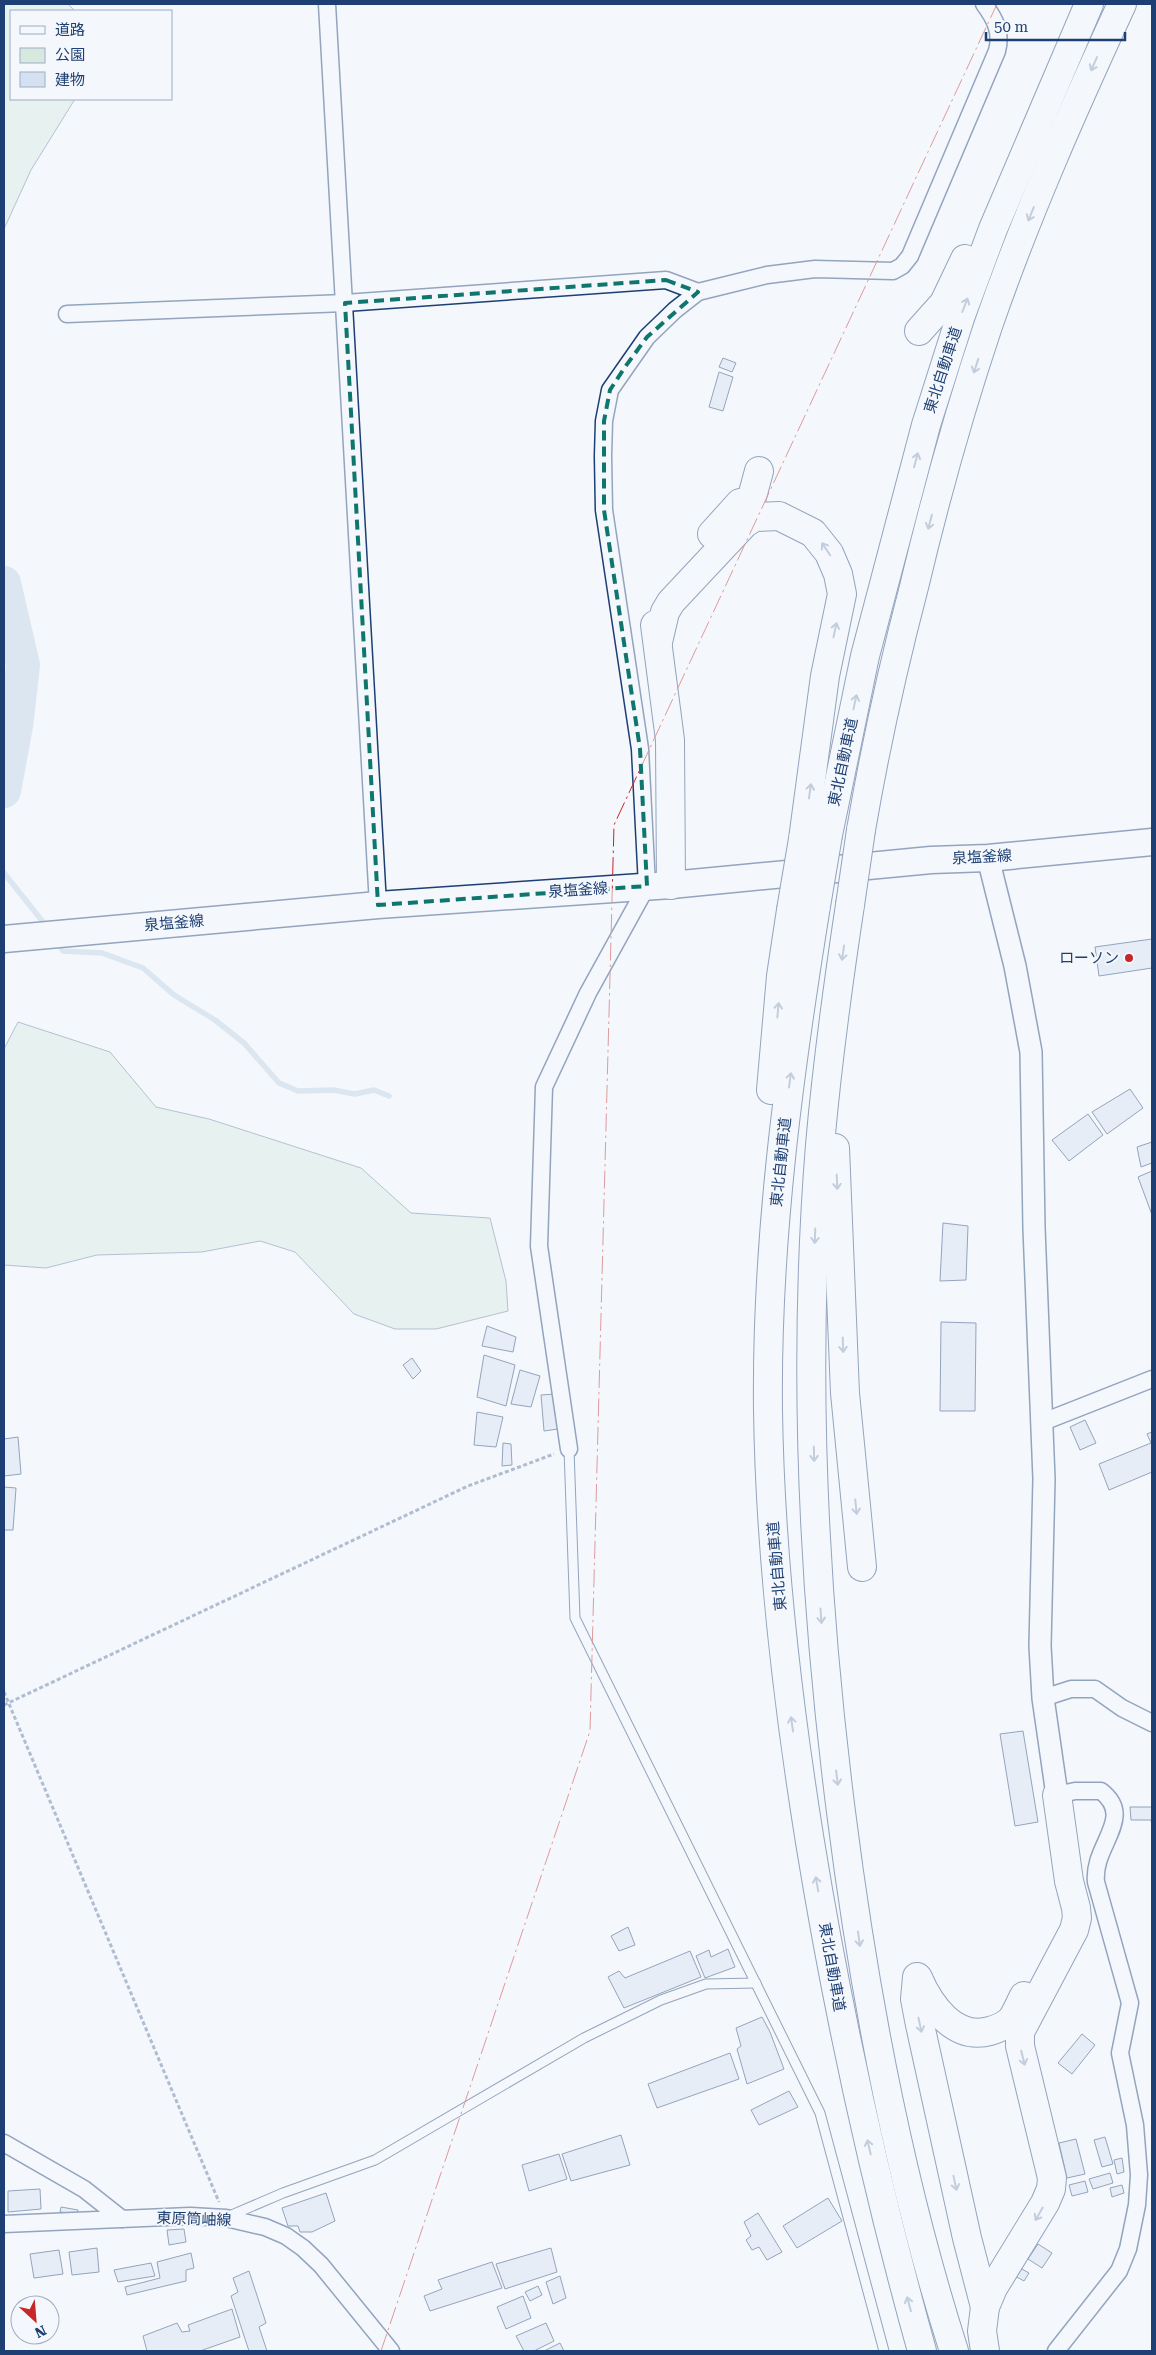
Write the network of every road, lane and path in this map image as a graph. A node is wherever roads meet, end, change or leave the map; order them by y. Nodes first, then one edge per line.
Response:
1 (327, 4) edge
2 (984, 4) edge
3 (1089, 4) edge
4 (1122, 4) edge
5 (1072, 40) junction
6 (698, 292) junction
7 (345, 303) junction
8 (67, 314) dead end
9 (919, 331) dead end
10 (760, 470) dead end
11 (742, 513) junction
12 (815, 837) junction
13 (1152, 842) edge
14 (988, 858) junction
15 (659, 886) junction
16 (378, 905) junction
17 (4, 939) edge
18 (837, 994) junction
19 (1152, 1379) edge
20 (1042, 1422) junction
21 (569, 1449) junction
22 (862, 1567) dead end
23 (4, 1692) edge
24 (1043, 1698) junction
25 (9, 1703) junction
26 (4, 1705) edge
27 (1152, 1723) edge
28 (1057, 1795) junction
29 (1069, 1881) junction
30 (756, 1983) junction
31 (4, 2144) edge
32 (1146, 2173) edge
33 (226, 2218) junction
34 (122, 2219) junction
35 (4, 2224) edge
36 (985, 2307) junction
37 (391, 2351) edge
38 (884, 2351) edge
39 (922, 2351) edge
40 (954, 2351) edge
41 (985, 2351) edge
42 (1056, 2351) edge

1 - 7 street
2 - 6 street
3 - 5 highway, 東北自動車道
4 -> 18 highway, 東北自動車道, bridge
5 - 9 highway
12 -> 5 highway, 東北自動車道
6 - 7 street
6 - 15 street
7 - 8 street
7 - 16 street
10 - 11 highway
12 -> 11 highway
11 - 15 highway
39 -> 12 highway, 東北自動車道, bridge
13 - 14 main road, 泉塩釜線
14 - 15 main road, 泉塩釜線
14 - 20 street
15 - 16 main road, 泉塩釜線
15 - 21 street
16 - 17 main road, 泉塩釜線
18 -> 22 highway
18 -> 40 highway, 東北自動車道
19 - 20 street
20 - 24 street
21 - 25 path
21 - 30 lane
23 - 25 path
24 - 27 street
24 - 28 street
25 - 26 path
25 - 33 path
28 - 29 highway
28 - 32 street
29 -> 36 highway
29 -> 36 highway
30 - 33 lane
30 - 38 lane
31 - 34 street
32 - 42 street
33 - 34 street, 東原筒岫線
33 - 37 street, 東原筒岫線
34 - 35 street, 東原筒岫線
36 - 41 highway

